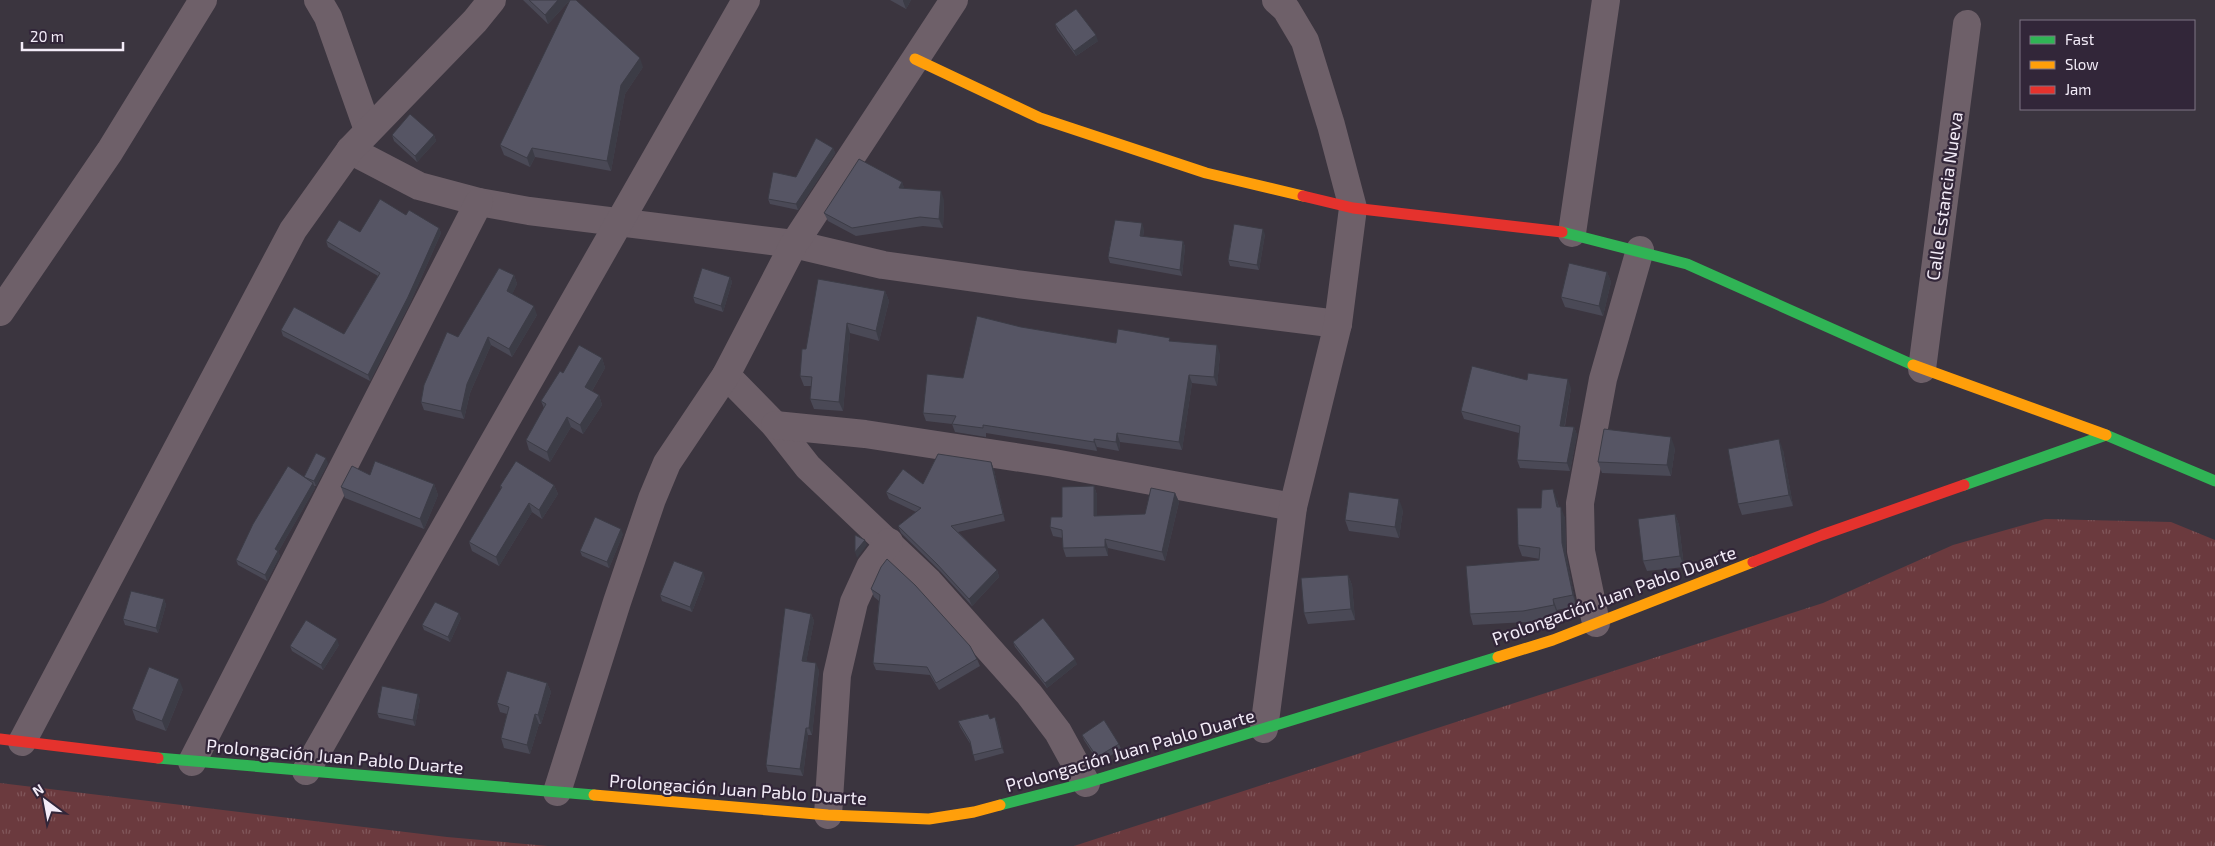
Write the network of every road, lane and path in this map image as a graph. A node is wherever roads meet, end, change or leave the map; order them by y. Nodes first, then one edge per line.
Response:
1 (203, 0) edge
2 (318, 0) edge
3 (492, 0) edge
4 (746, 0) edge
5 (954, 0) edge
6 (1276, 0) edge
7 (1606, 0) edge
8 (1967, 24) dead end
9 (915, 59) junction
10 (359, 140) junction
11 (479, 202) junction
12 (1353, 208) junction
13 (620, 223) junction
14 (1572, 232) junction
15 (794, 244) junction
16 (1640, 250) junction
17 (0, 312) edge
18 (1338, 324) junction
19 (1922, 369) junction
20 (726, 375) junction
21 (775, 426) junction
22 (2106, 435) junction
23 (2215, 481) edge
24 (1293, 507) junction
25 (889, 542) junction
26 (1596, 623) junction
27 (1264, 729) junction
28 (11, 741) edge
29 (192, 762) junction
30 (306, 771) junction
31 (1086, 783) junction
32 (557, 792) junction
33 (828, 815) junction

1 - 17 street
2 - 10 street
3 - 10 street
4 - 13 street
5 - 9 street
6 - 12 street
7 - 14 street
8 - 19 street, Calle Estancia Nueva
9 - 12 street
9 - 15 street
10 - 11 street
10 - 28 street
11 - 13 street
11 - 29 street
12 - 14 street
12 - 18 street
13 - 15 street
13 - 30 street
14 - 16 street
15 - 18 street
15 - 20 street
16 - 19 street
16 - 26 street
18 - 24 street
19 - 22 street
20 - 21 street
20 - 32 street
21 - 24 street
21 - 25 street
22 - 23 street
22 - 26 street, Prolongación Juan Pablo Duarte
24 - 27 street
25 - 31 street
25 - 33 street
26 - 27 street, Prolongación Juan Pablo Duarte
27 - 31 street, Prolongación Juan Pablo Duarte
28 - 29 street, Prolongación Juan Pablo Duarte
29 - 30 street, Prolongación Juan Pablo Duarte
30 - 32 street, Prolongación Juan Pablo Duarte
31 - 33 street, Prolongación Juan Pablo Duarte
32 - 33 street, Prolongación Juan Pablo Duarte

